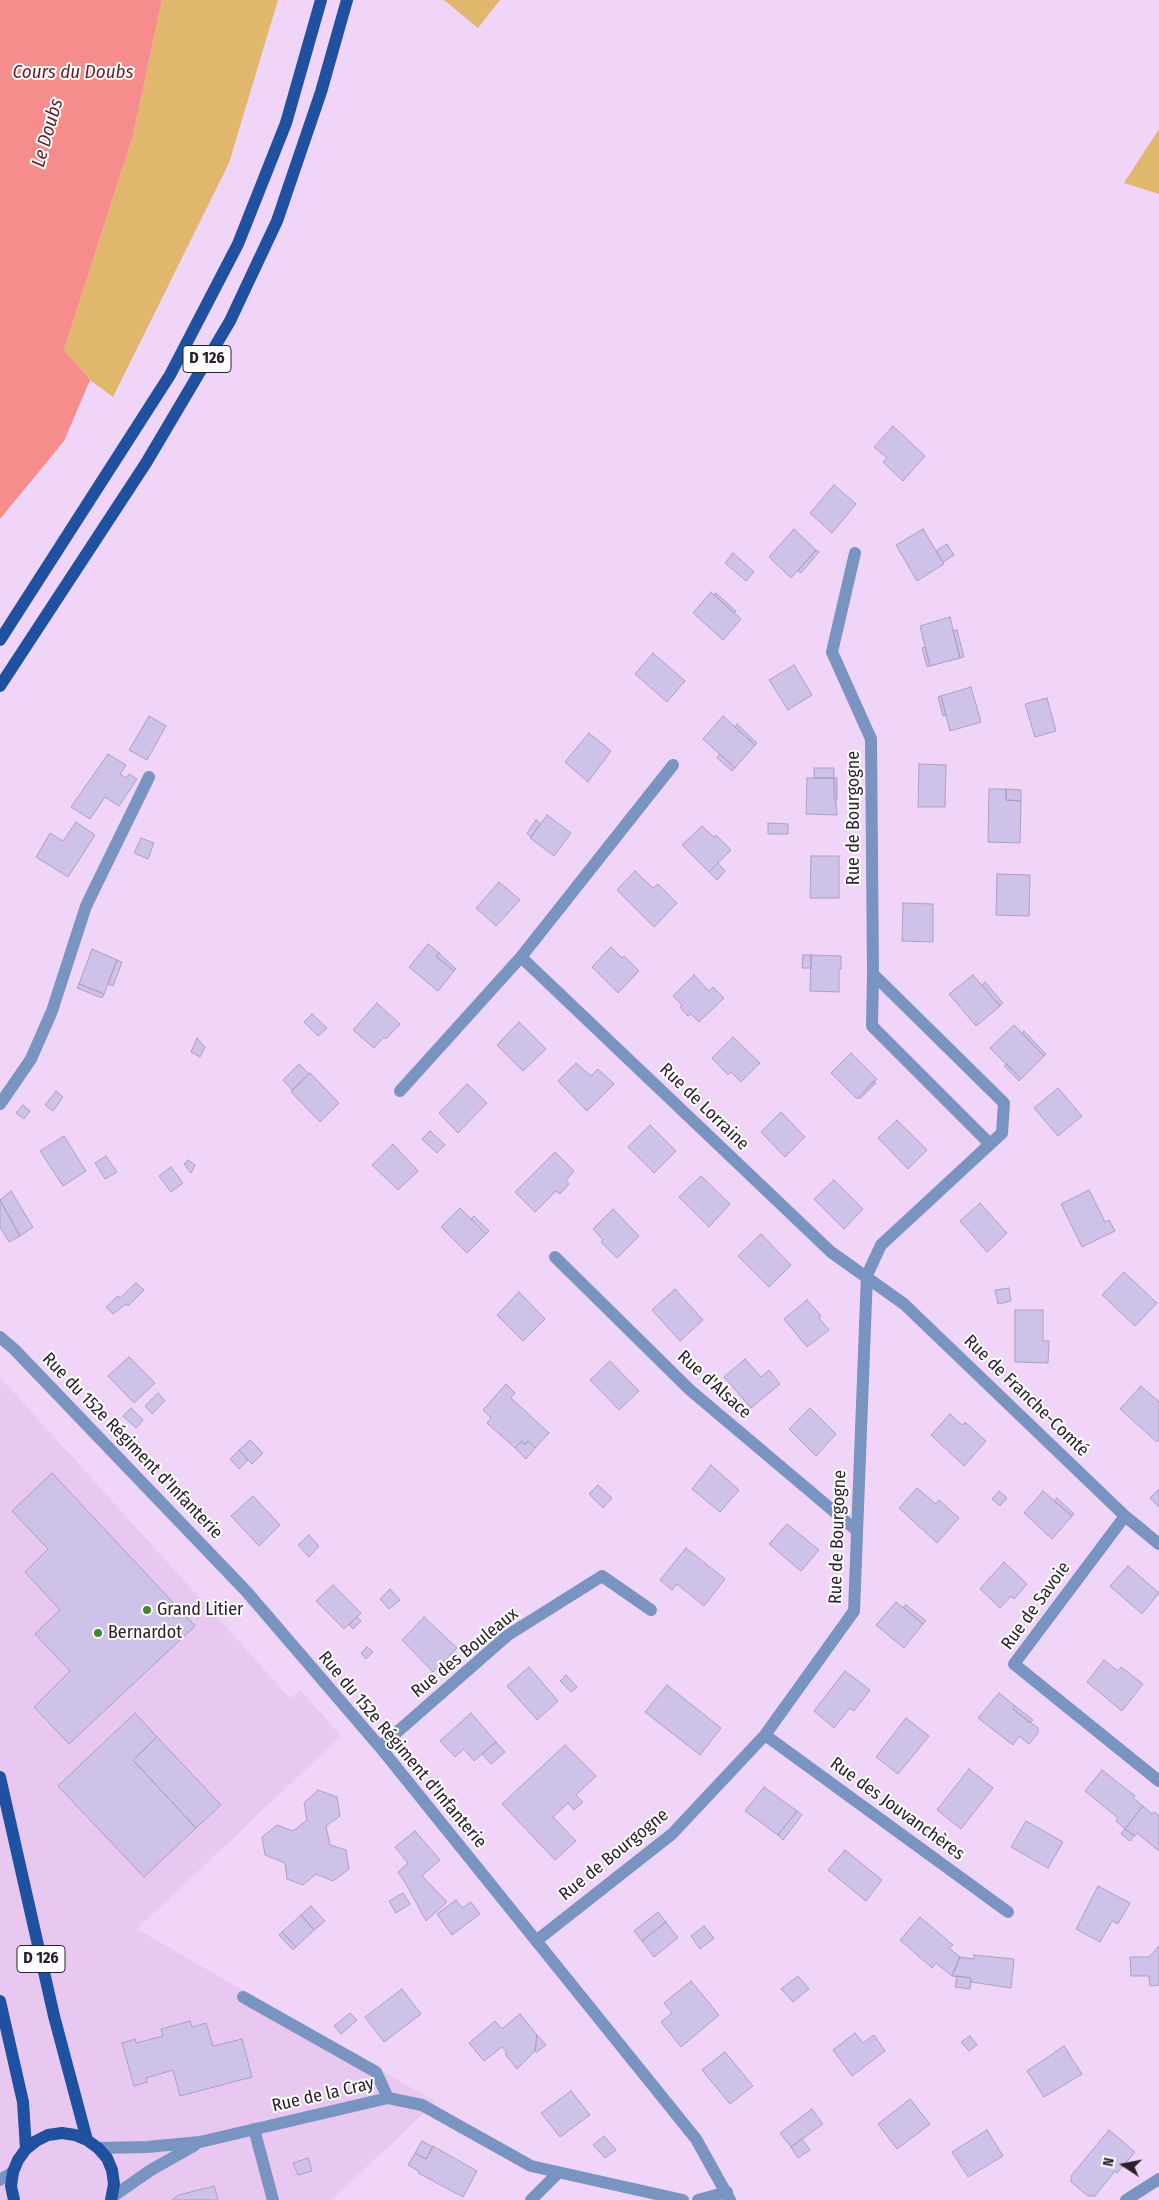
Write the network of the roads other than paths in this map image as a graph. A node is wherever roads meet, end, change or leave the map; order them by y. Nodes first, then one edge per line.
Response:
1 (321, 0) edge
2 (347, 0) edge
3 (855, 553) dead end
4 (0, 640) edge
5 (0, 686) edge
6 (673, 765) dead end
7 (149, 777) dead end
8 (521, 958) junction
9 (873, 974) junction
10 (400, 1091) dead end
11 (0, 1104) edge
12 (990, 1144) junction
13 (555, 1257) dead end
14 (867, 1275) junction
15 (0, 1330) edge
16 (0, 1337) edge
17 (14, 1349) junction
18 (1125, 1516) junction
19 (856, 1530) junction
20 (1159, 1544) edge
21 (651, 1610) dead end
22 (765, 1735) junction
23 (380, 1747) junction
24 (0, 1777) edge
25 (1159, 1781) edge
26 (1008, 1912) dead end
27 (536, 1941) junction
28 (243, 1997) dead end
29 (0, 2001) edge
30 (388, 2098) junction
31 (254, 2129) junction
32 (87, 2140) junction
33 (200, 2142) junction
34 (98, 2148) junction
35 (26, 2149) junction
36 (13, 2172) junction
37 (558, 2173) junction
38 (1159, 2179) edge
39 (0, 2180) edge
40 (728, 2196) edge
41 (112, 2198) edge
42 (14, 2200) edge
43 (273, 2200) edge
44 (531, 2200) edge
45 (683, 2200) edge
46 (698, 2200) edge
47 (1126, 2200) edge

1 - 4 main road, D 126
2 - 5 main road, D 126
3 - 9 street, Rue de Bourgogne
6 - 8 street
7 - 11 street
8 - 10 street
8 - 14 street, Rue de Lorraine
9 - 12 street, Rue de Bourgogne
9 - 12 street, Rue de Bourgogne
12 - 14 street, Rue de Bourgogne
13 - 19 street, Rue d'Alsace
14 - 18 street, Rue de Franche-Comté
14 - 19 street, Rue de Bourgogne
15 - 17 street, Rue du 152e Régiment d'Infanterie
16 - 17 street, Rue du 152e Régiment d'Infanterie
17 - 23 street, Rue du 152e Régiment d'Infanterie
18 - 20 street, Rue de Franche-Comté
18 - 25 street, Rue de Savoie
19 - 22 street, Rue de Bourgogne
21 - 23 street, Rue des Bouleaux
22 - 26 street, Rue des Jouvanchères
22 - 27 street, Rue de Bourgogne
23 - 27 street, Rue du 152e Régiment d'Infanterie
24 - 32 main road, D 126
27 - 40 street, Rue du 152e Régiment d'Infanterie
28 - 30 street
29 - 35 main road
30 - 31 street, Rue de la Cray
30 - 37 street, Rue de la Cray
31 - 33 street, Rue de la Cray
31 - 43 street
32 - 34 main road
32 - 35 main road
33 - 34 street, Rue de la Cray
33 - 41 street, Rue de la Cray
34 - 41 main road
35 - 36 main road
36 - 39 street
36 - 42 main road
37 - 44 street
37 - 45 street, Rue de la Cray
38 - 47 street
40 - 46 street

